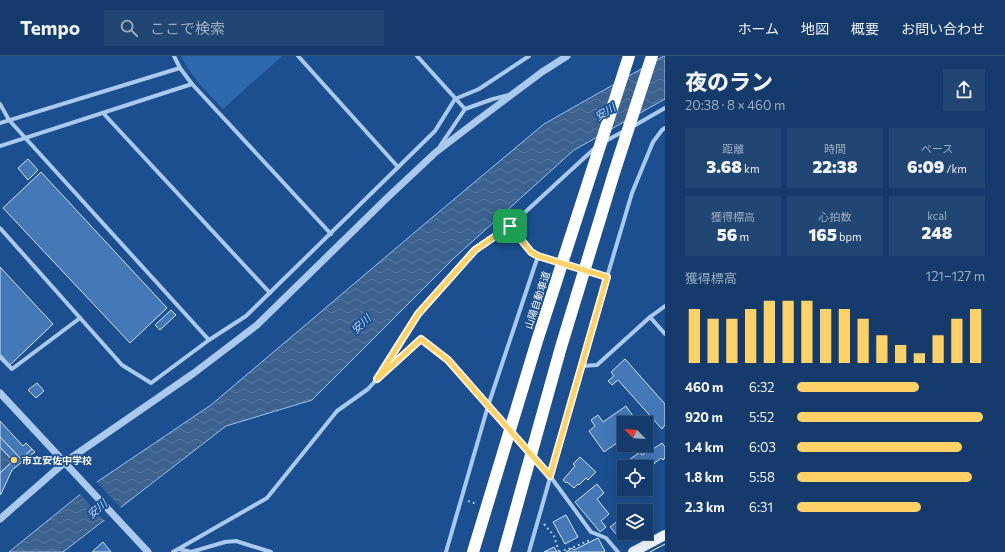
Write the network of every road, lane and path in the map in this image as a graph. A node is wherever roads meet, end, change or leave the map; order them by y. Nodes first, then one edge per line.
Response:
1 (174, 56) edge
2 (298, 56) edge
3 (417, 56) edge
4 (529, 56) edge
5 (567, 56) edge
6 (629, 56) edge
7 (652, 56) edge
8 (180, 68) junction
9 (192, 84) junction
10 (512, 94) junction
11 (455, 99) junction
12 (0, 104) edge
13 (665, 108) edge
14 (464, 109) junction
15 (103, 113) junction
16 (8, 120) junction
17 (0, 123) edge
18 (665, 128) edge
19 (25, 138) junction
20 (0, 146) edge
21 (436, 152) junction
22 (398, 167) junction
23 (510, 226) junction
24 (0, 228) edge
25 (331, 234) junction
26 (538, 256) junction
27 (607, 277) junction
28 (270, 293) junction
29 (665, 306) edge
30 (650, 317) junction
31 (80, 318) junction
32 (665, 334) edge
33 (210, 340) junction
34 (0, 357) edge
35 (582, 366) junction
36 (377, 379) junction
37 (0, 393) edge
38 (488, 406) junction
39 (67, 465) junction
40 (550, 476) junction
41 (461, 499) junction
42 (484, 506) dead end
43 (2, 515) edge
44 (538, 522) junction
45 (665, 535) edge
46 (600, 536) junction
47 (178, 549) junction
48 (148, 552) edge
49 (173, 552) edge
50 (271, 552) edge
51 (446, 552) edge
52 (474, 552) edge
53 (504, 552) edge
54 (529, 552) edge
55 (559, 552) edge
56 (618, 552) edge
57 (633, 552) edge

1 - 8 street
2 - 22 street
3 - 11 street
4 - 11 street
5 - 10 street
6 - 52 highway, 山陽自動車道, bridge
7 - 53 highway, bridge
8 - 9 street
8 - 16 street
9 - 15 street
9 - 25 street
10 - 14 street
10 - 21 street
11 - 14 street
11 - 22 street
12 - 16 street
13 - 23 street
14 - 21 street
15 - 19 street
15 - 28 street
16 - 17 street
16 - 19 street
18 - 27 street
19 - 20 street
19 - 33 street
21 - 39 street
22 - 25 street
23 - 26 street
23 - 36 street
24 - 31 street
25 - 28 street
26 - 27 street
26 - 38 street
27 - 35 street
28 - 33 street
29 - 30 street
30 - 32 street
30 - 35 street
31 - 33 street
31 - 34 street
35 - 40 street
36 - 38 street
36 - 47 street
37 - 39 street
38 - 40 street
38 - 41 street
39 - 43 street
39 - 48 street
40 - 44 street
40 - 46 street
41 - 42 path
41 - 51 street
44 - 54 street
44 - 55 path
45 - 57 main road
46 - 55 path
46 - 56 street
47 - 49 street
47 - 50 street

